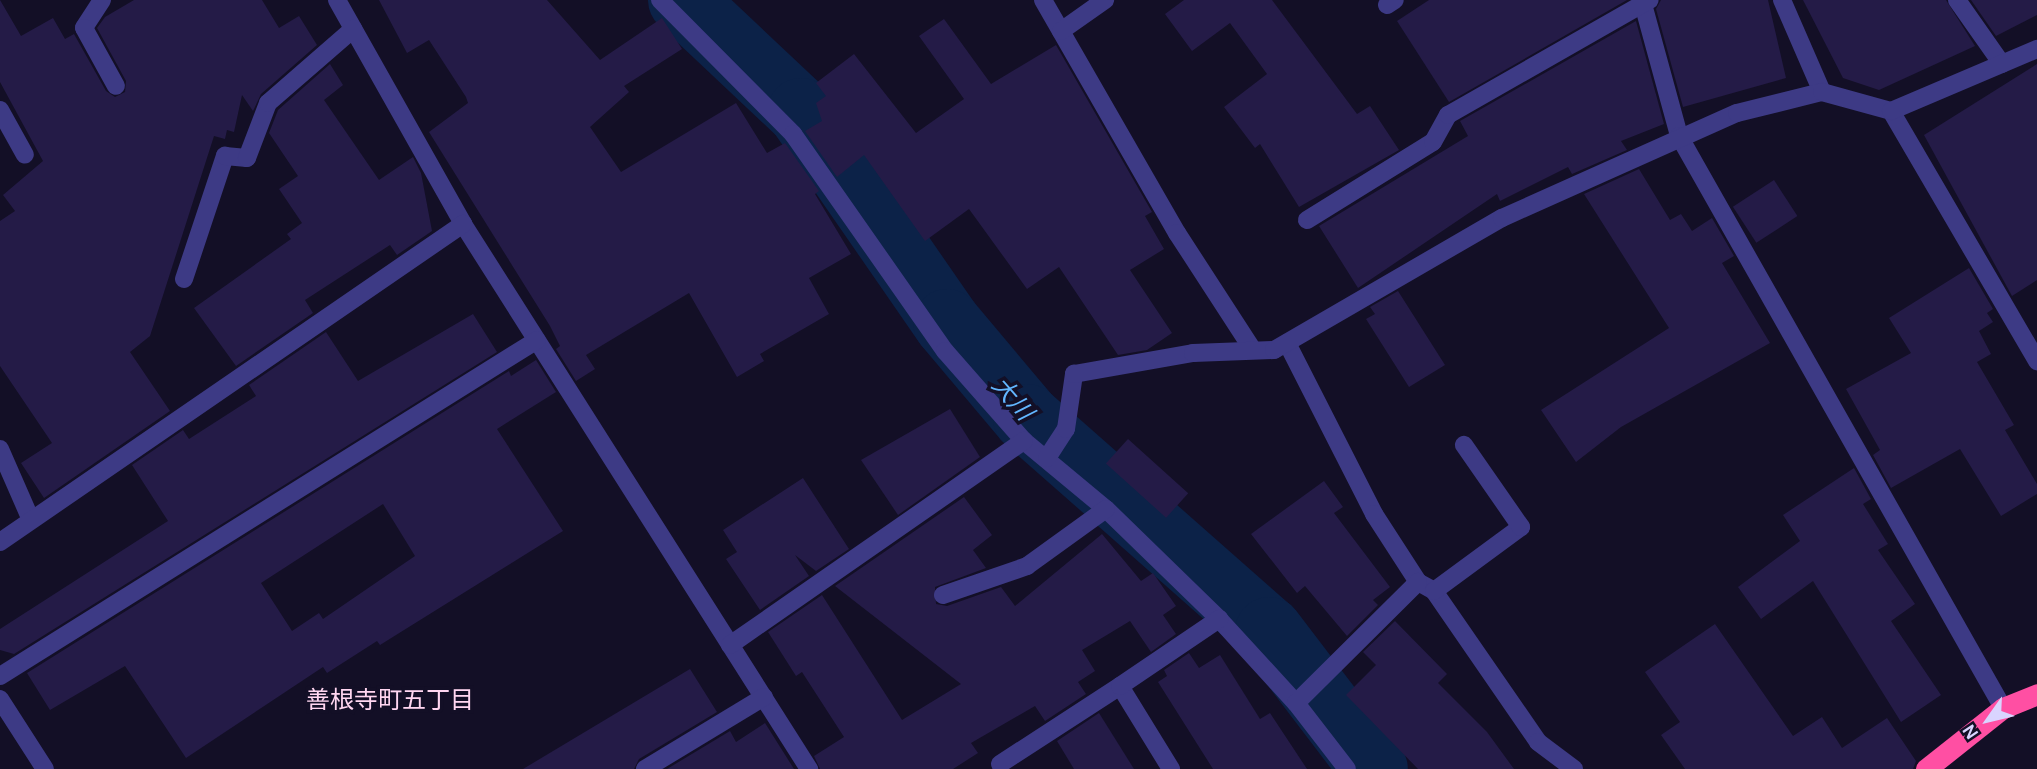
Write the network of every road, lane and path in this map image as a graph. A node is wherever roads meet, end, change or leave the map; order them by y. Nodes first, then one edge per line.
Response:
1 (102, 0) edge
2 (337, 0) edge
3 (660, 0) edge
4 (1043, 0) edge
5 (1105, 0) edge
6 (1782, 0) edge
7 (1957, 0) edge
8 (1646, 2) edge
9 (353, 29) junction
10 (1061, 31) junction
11 (2037, 49) edge
12 (2002, 64) junction
13 (116, 86) dead end
14 (1822, 92) junction
15 (0, 110) edge
16 (1891, 111) junction
17 (1679, 136) junction
18 (25, 155) dead end
19 (1307, 220) dead end
20 (463, 224) junction
21 (184, 279) dead end
22 (537, 340) junction
23 (1287, 343) junction
24 (1251, 347) junction
25 (2037, 360) edge
26 (1024, 441) junction
27 (1464, 445) dead end
28 (0, 449) edge
29 (1046, 458) junction
30 (1106, 509) junction
31 (31, 520) junction
32 (0, 542) edge
33 (1418, 582) junction
34 (1434, 591) junction
35 (943, 595) dead end
36 (1219, 618) junction
37 (730, 645) junction
38 (0, 676) edge
39 (1120, 686) junction
40 (2037, 694) edge
41 (764, 697) junction
42 (0, 699) edge
43 (1296, 703) junction
44 (2003, 708) junction
45 (1000, 764) dead end
46 (45, 769) edge
47 (645, 769) edge
48 (809, 769) edge
49 (1171, 769) edge
50 (1347, 769) edge
51 (1574, 769) edge
52 (1926, 769) edge

1 - 13 street
2 - 9 street
3 - 26 street
4 - 10 street
5 - 10 street
6 - 14 street
7 - 12 street
8 - 17 street
8 - 19 street
9 - 20 street
9 - 21 street
10 - 24 street
11 - 12 street
12 - 16 street
14 - 16 street
14 - 17 street
15 - 18 street
16 - 25 street
17 - 23 street
17 - 44 street
20 - 22 street
20 - 31 street
22 - 37 street
22 - 38 street
23 - 24 street
23 - 33 street
24 - 29 street
26 - 29 street
26 - 37 street
27 - 34 street
28 - 31 street
29 - 30 street
30 - 35 street
30 - 36 street
31 - 32 street
33 - 34 street
33 - 43 street
34 - 51 street
36 - 39 street
36 - 43 street
37 - 41 street
39 - 45 street
39 - 49 street
40 - 44 highway
41 - 47 street
41 - 48 street
42 - 46 street
43 - 50 street
44 - 52 highway

